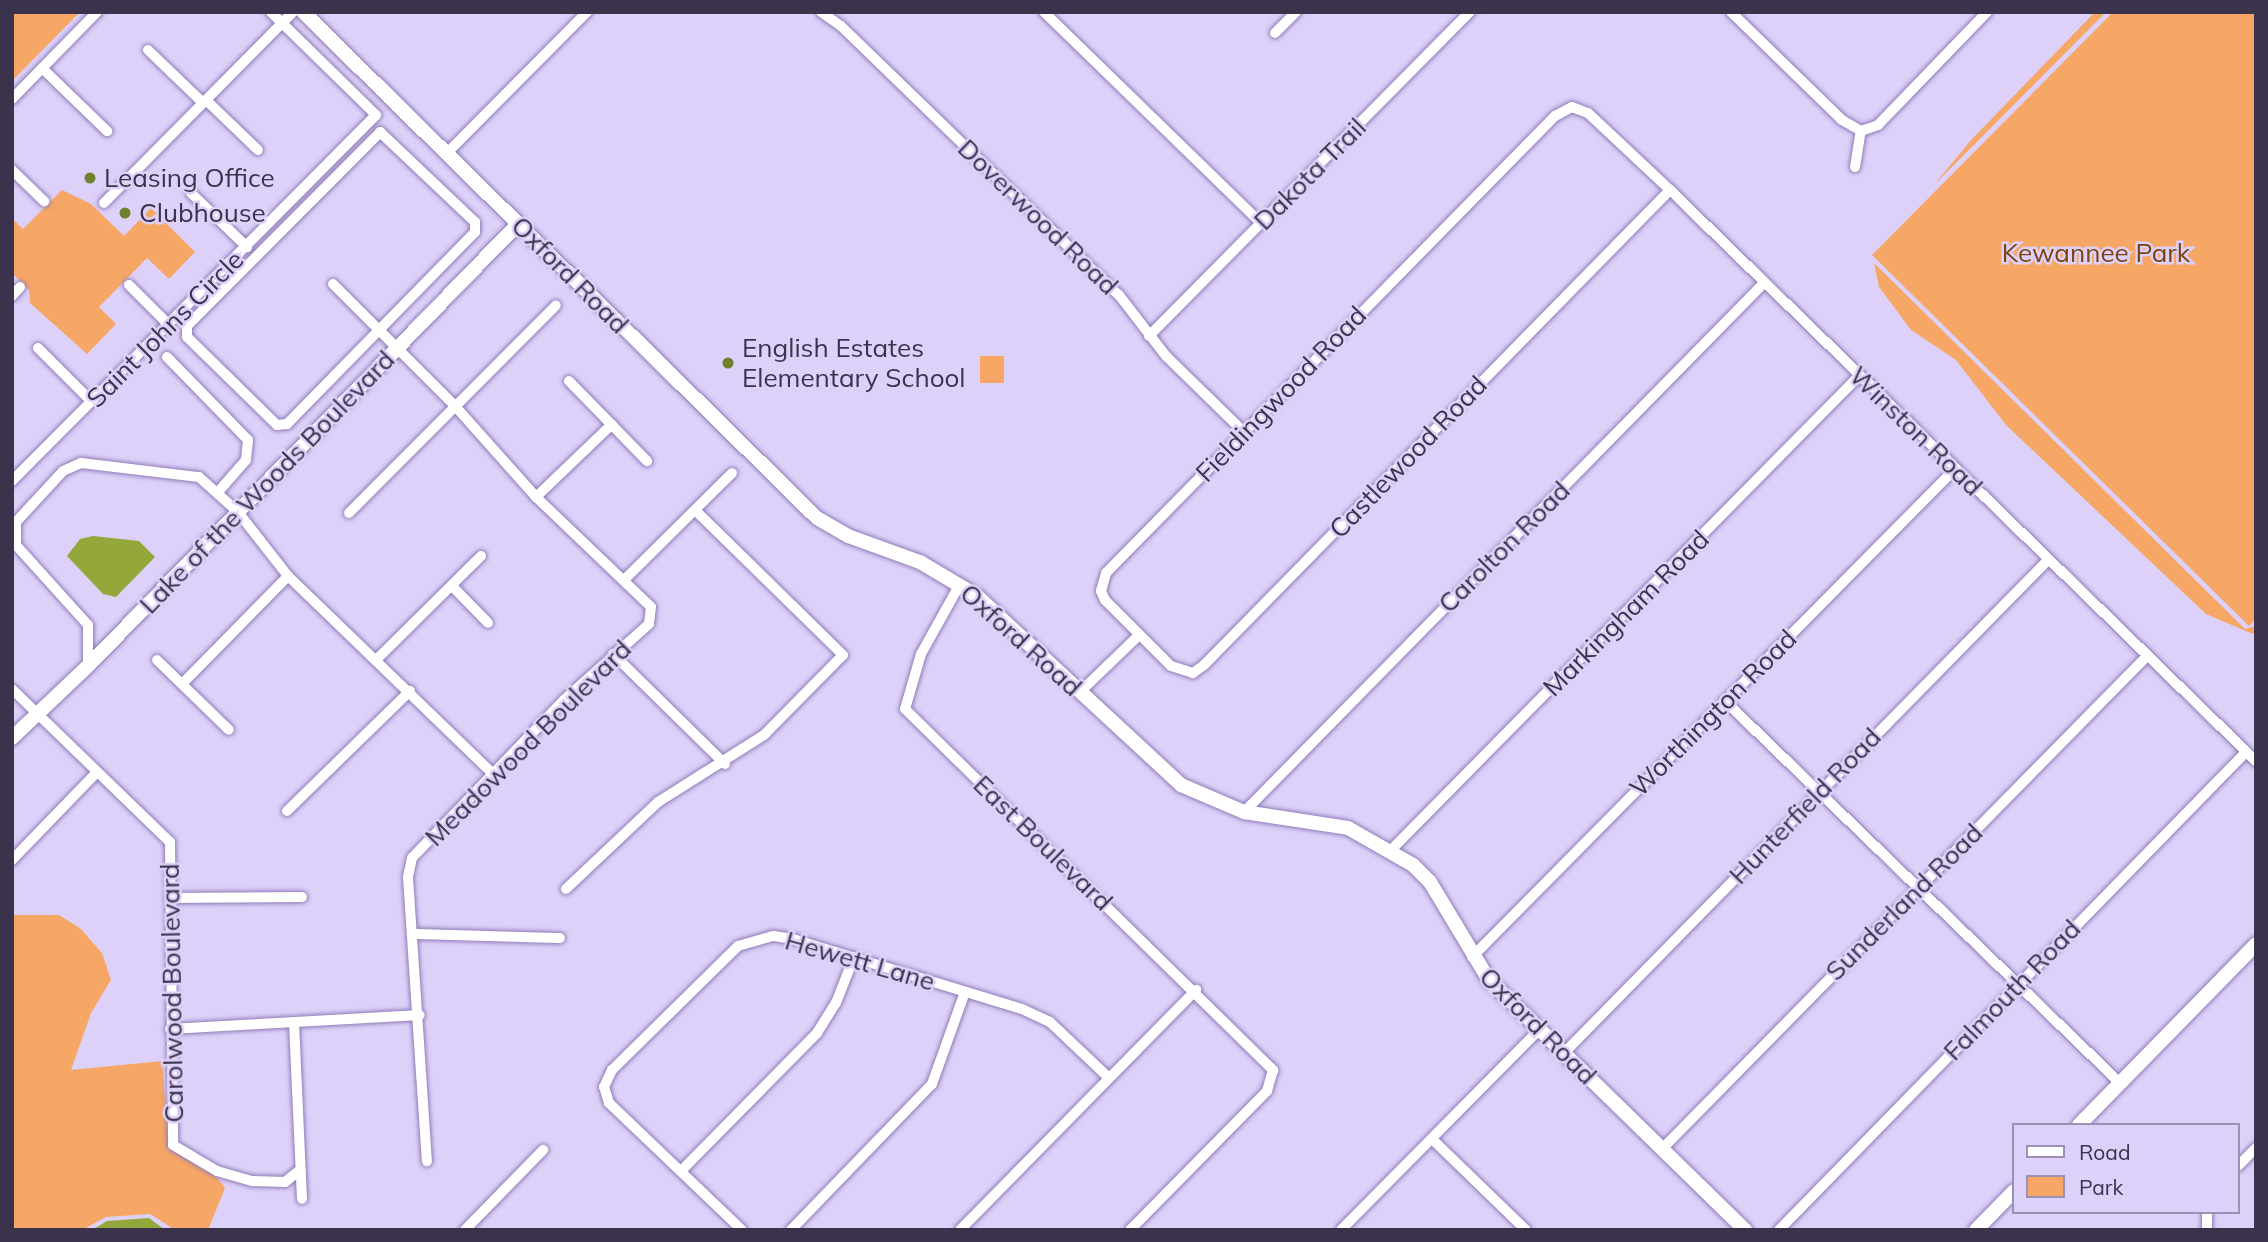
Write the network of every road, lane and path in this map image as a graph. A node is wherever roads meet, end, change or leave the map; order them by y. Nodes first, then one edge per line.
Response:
1 (97, 12) edge
2 (271, 12) edge
3 (293, 12) edge
4 (303, 12) edge
5 (587, 12) edge
6 (821, 12) edge
7 (1044, 12) edge
8 (1296, 12) edge
9 (1470, 12) edge
10 (1731, 12) edge
11 (1987, 12) edge
12 (282, 23) junction
13 (1275, 33) dead end
14 (148, 50) dead end
15 (42, 68) junction
16 (12, 99) edge
17 (392, 100) junction
18 (204, 102) junction
19 (1572, 107) joint
20 (376, 115) junction
21 (107, 131) dead end
22 (1861, 131) junction
23 (258, 150) dead end
24 (447, 153) junction
25 (1854, 167) dead end
26 (12, 170) edge
27 (1670, 190) junction
28 (191, 192) dead end
29 (44, 201) dead end
30 (104, 203) dead end
31 (1261, 223) junction
32 (519, 224) junction
33 (247, 247) junction
34 (1764, 283) junction
35 (333, 284) dead end
36 (129, 285) dead end
37 (556, 304) dead end
38 (168, 324) junction
39 (380, 330) junction
40 (1149, 336) junction
41 (38, 348) dead end
42 (397, 349) junction
43 (167, 357) dead end
44 (1859, 376) junction
45 (569, 381) dead end
46 (92, 402) junction
47 (455, 406) junction
48 (612, 424) junction
49 (1244, 432) junction
50 (647, 461) dead end
51 (1955, 469) junction
52 (732, 473) dead end
53 (12, 481) edge
54 (219, 491) junction
55 (536, 497) junction
56 (695, 510) junction
57 (238, 512) junction
58 (349, 513) dead end
59 (481, 556) dead end
60 (2048, 560) junction
61 (288, 576) junction
62 (624, 580) junction
63 (960, 584) junction
64 (453, 587) junction
65 (488, 622) dead end
66 (1139, 635) junction
67 (613, 654) junction
68 (2147, 656) junction
69 (378, 658) junction
70 (157, 660) dead end
71 (88, 666) junction
72 (183, 683) junction
73 (12, 689) edge
74 (410, 691) junction
75 (1080, 692) junction
76 (1725, 702) junction
77 (38, 715) junction
78 (229, 730) dead end
79 (12, 738) edge
80 (2246, 752) junction
81 (2256, 761) edge
82 (725, 764) junction
83 (95, 774) junction
84 (494, 775) junction
85 (1818, 792) junction
86 (287, 811) dead end
87 (1244, 811) junction
88 (1392, 849) junction
89 (12, 860) edge
90 (566, 889) dead end
91 (1917, 889) junction
92 (302, 897) dead end
93 (170, 898) junction
94 (414, 934) junction
95 (561, 938) dead end
96 (2256, 944) edge
97 (854, 957) junction
98 (1472, 957) junction
99 (2017, 985) junction
100 (1196, 990) junction
101 (965, 992) junction
102 (420, 1015) junction
103 (294, 1023) junction
104 (170, 1029) junction
105 (1539, 1030) junction
106 (1563, 1053) junction
107 (1109, 1078) junction
108 (2120, 1083) junction
109 (2081, 1123) edge
110 (1432, 1139) junction
111 (2256, 1148) edge
112 (1662, 1149) junction
113 (543, 1150) dead end
114 (427, 1161) dead end
115 (2240, 1164) edge
116 (300, 1170) junction
117 (681, 1171) junction
118 (2012, 1193) edge
119 (302, 1199) dead end
120 (1984, 1227) edge
121 (465, 1230) edge
122 (742, 1230) edge
123 (791, 1230) edge
124 (960, 1230) edge
125 (1130, 1230) edge
126 (1341, 1230) edge
127 (1526, 1230) edge
128 (1745, 1230) edge
129 (1779, 1230) edge

1 - 15 street
2 - 12 street
3 - 12 street
4 - 17 street, Oxford Road
5 - 24 street
6 - 40 street, Doverwood Road
7 - 31 street
8 - 13 street
9 - 31 street, Dakota Trail
10 - 22 street
11 - 22 street
12 - 18 street
12 - 20 street
14 - 18 street
15 - 16 street
15 - 21 street
17 - 20 street, Saint Johns Circle
17 - 24 street, Oxford Road
18 - 23 street
18 - 30 street
19 - 27 street, Winston Road
19 - 49 street, Fieldingwood Road
20 - 33 street, Saint Johns Circle
22 - 25 street
24 - 32 street, Oxford Road
26 - 29 street
27 - 34 street, Winston Road
27 - 66 street, Castlewood Road
28 - 33 street
31 - 40 street, Dakota Trail
32 - 42 street, Lake of the Woods Boulevard
32 - 63 street, Oxford Road
33 - 38 street, Saint Johns Circle
34 - 44 street, Winston Road
34 - 87 street, Carolton Road
35 - 39 street, Meadowood Boulevard
36 - 38 street
37 - 47 street
38 - 46 street, Saint Johns Circle
39 - 39 street
39 - 42 street, Meadowood Boulevard
40 - 49 street, Doverwood Road
41 - 46 street
42 - 47 street, Meadowood Boulevard
42 - 57 street, Lake of the Woods Boulevard
43 - 54 street
44 - 51 street, Winston Road
44 - 88 street, Markingham Road
45 - 48 street
46 - 53 street, Saint Johns Circle
47 - 55 street, Meadowood Boulevard
47 - 58 street
48 - 50 street
48 - 55 street
49 - 66 street, Fieldingwood Road
51 - 60 street, Winston Road
51 - 76 street, Worthington Road
52 - 56 street
54 - 57 street
54 - 71 street
55 - 62 street, Meadowood Boulevard
56 - 62 street
56 - 82 street
57 - 61 street
57 - 71 street, Lake of the Woods Boulevard
59 - 64 street
60 - 68 street, Winston Road
60 - 85 street, Hunterfield Road
61 - 69 street
61 - 72 street
62 - 67 street, Meadowood Boulevard
63 - 75 street, Oxford Road
63 - 100 street, East Boulevard
64 - 65 street
64 - 69 street
66 - 75 street
67 - 82 street
67 - 84 street, Meadowood Boulevard
68 - 80 street, Winston Road
68 - 91 street, Sunderland Road
69 - 74 street
70 - 72 street
71 - 77 street, Lake of the Woods Boulevard
72 - 78 street
73 - 77 street, Carolwood Boulevard
74 - 84 street
74 - 86 street
75 - 87 street, Oxford Road
76 - 85 street
76 - 98 street, Worthington Road
77 - 79 street, Lake of the Woods Boulevard
77 - 83 street, Carolwood Boulevard
80 - 81 street, Winston Road
80 - 99 street, Falmouth Road
82 - 90 street
83 - 89 street
83 - 93 street, Carolwood Boulevard
84 - 94 street, Meadowood Boulevard
85 - 91 street
85 - 106 street, Hunterfield Road
87 - 88 street, Oxford Road
88 - 98 street, Oxford Road
91 - 99 street
91 - 112 street, Sunderland Road
92 - 93 street
93 - 104 street, Carolwood Boulevard
94 - 95 street
94 - 102 street, Meadowood Boulevard
96 - 108 street
97 - 101 street, Hewett Lane
97 - 117 street
97 - 117 street, Hewett Lane
98 - 105 street, Oxford Road
99 - 108 street
99 - 129 street, Falmouth Road
100 - 107 street
100 - 125 street, East Boulevard
101 - 107 street, Hewett Lane
101 - 123 street
102 - 103 street
102 - 114 street, Meadowood Boulevard
103 - 104 street
103 - 116 street
104 - 116 street, Carolwood Boulevard
105 - 106 street, Oxford Road
105 - 110 street
106 - 112 street, Oxford Road
107 - 124 street
108 - 109 street
110 - 126 street
110 - 127 street
111 - 115 street
112 - 128 street, Oxford Road
113 - 121 street
116 - 119 street
117 - 122 street
118 - 120 street

